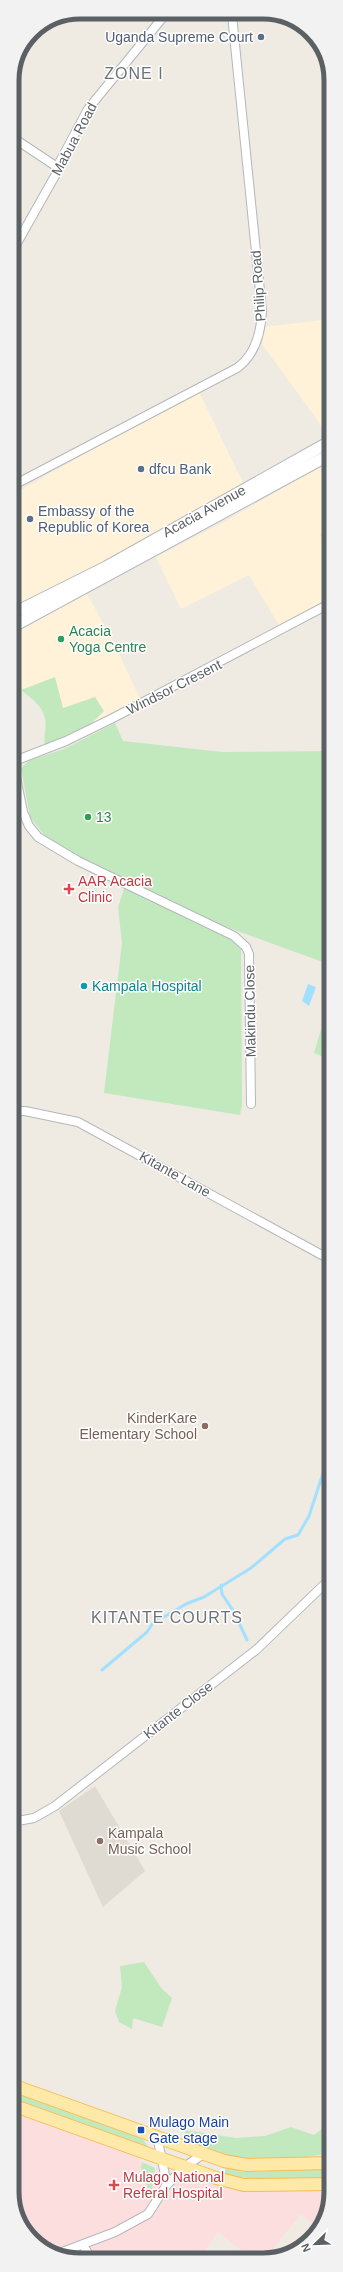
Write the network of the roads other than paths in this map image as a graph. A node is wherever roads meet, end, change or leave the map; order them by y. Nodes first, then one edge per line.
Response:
1 (162, 19) edge
2 (232, 19) edge
3 (19, 142) edge
4 (57, 167) junction
5 (19, 240) edge
6 (324, 445) edge
7 (324, 458) edge
8 (19, 482) edge
9 (324, 607) edge
10 (19, 610) edge
11 (19, 623) edge
12 (19, 760) edge
13 (19, 792) edge
14 (251, 1104) dead end
15 (19, 1111) edge
16 (324, 1256) edge
17 (324, 1585) edge
18 (19, 1821) edge
19 (19, 2088) edge
20 (19, 2108) edge
21 (158, 2136) junction
22 (206, 2153) junction
23 (162, 2159) junction
24 (324, 2163) edge
25 (184, 2167) junction
26 (324, 2184) edge
27 (167, 2185) junction
28 (83, 2245) junction
29 (65, 2251) edge
30 (88, 2253) edge

1 - 4 street, Mabua Road
2 - 8 street, Philip Road
3 - 4 street
4 - 5 street, Mabua Road
6 - 10 main road, Acacia Avenue
7 - 11 main road, Acacia Avenue
9 - 12 street, Windsor Cresent
13 - 14 street, Makindu Close
15 - 16 street, Kitante Lane
17 - 18 street, Kitante Close
19 - 21 main road
20 - 23 main road
21 - 22 main road
21 - 23 street
22 - 24 main road
22 - 25 street
23 - 25 main road
23 - 27 street
25 - 26 main road
25 - 27 street
27 - 28 street
28 - 29 street
28 - 30 street

